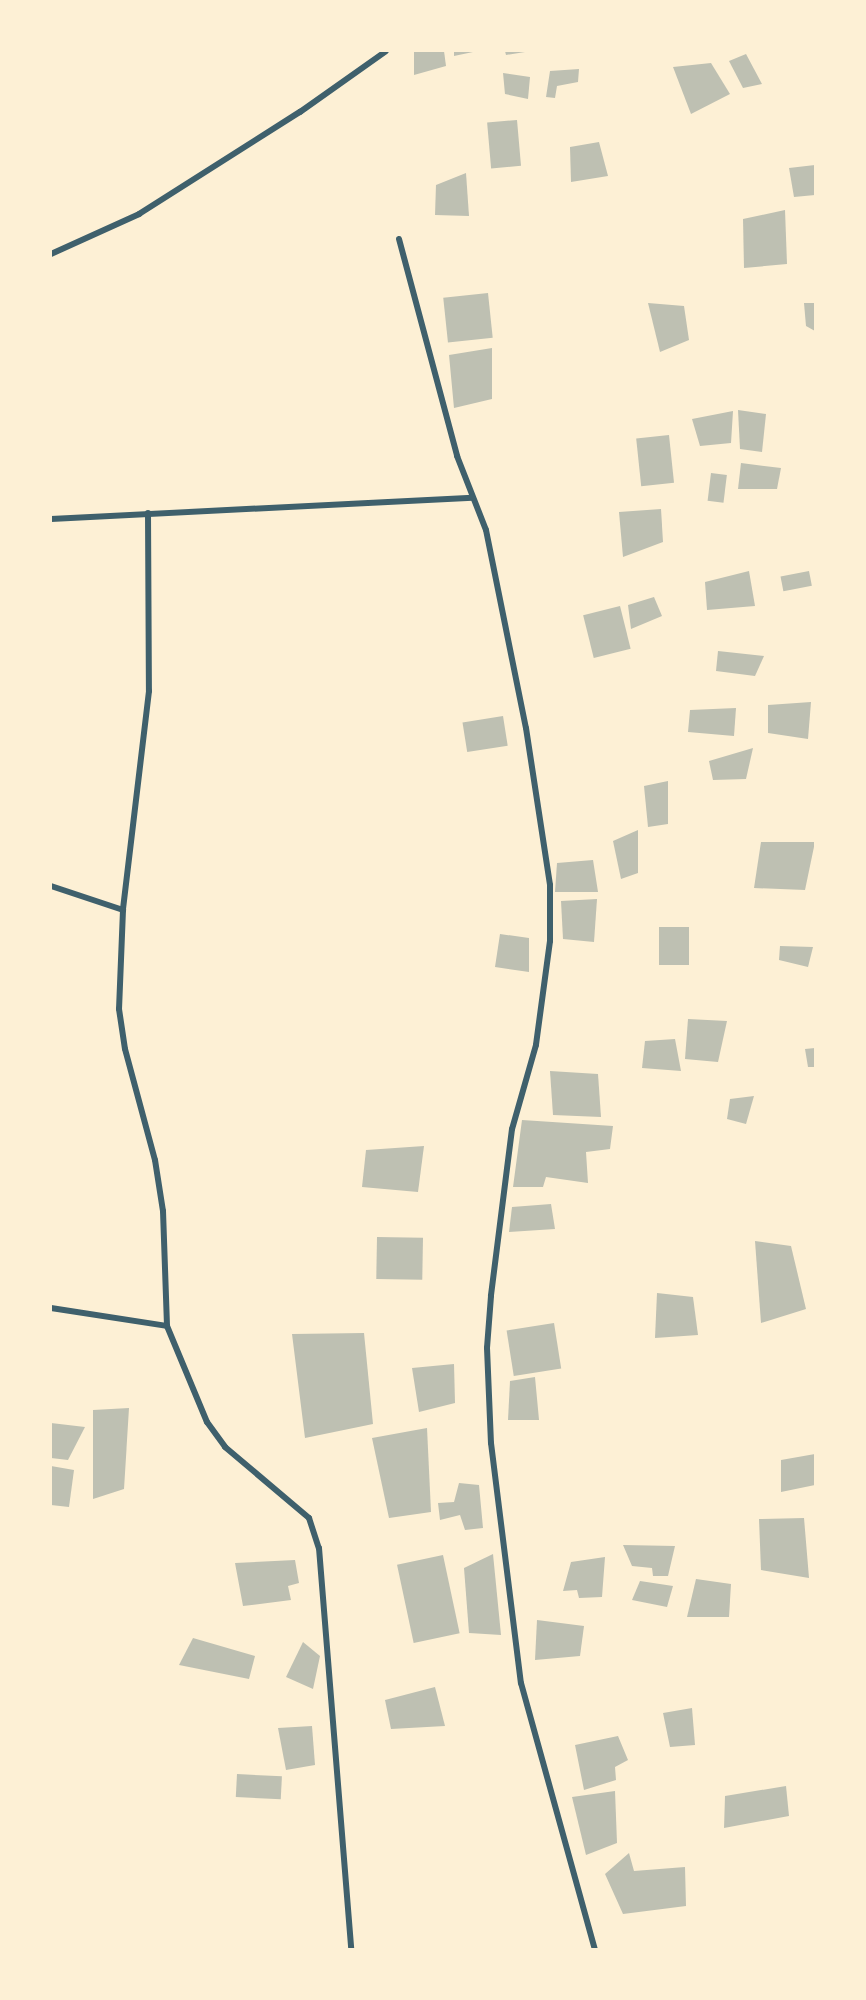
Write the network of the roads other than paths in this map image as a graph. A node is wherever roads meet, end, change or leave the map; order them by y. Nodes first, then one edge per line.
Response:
1 (386, 51) edge
2 (399, 238) dead end
3 (51, 254) edge
4 (472, 498) junction
5 (148, 513) junction
6 (51, 519) edge
7 (51, 886) edge
8 (123, 910) junction
9 (51, 1308) edge
10 (167, 1326) junction
11 (351, 1949) edge
12 (595, 1949) edge

1 - 3 street
2 - 4 street
4 - 5 street
4 - 12 street
5 - 6 street
5 - 8 street
7 - 8 street
8 - 10 street
9 - 10 street
10 - 11 street

